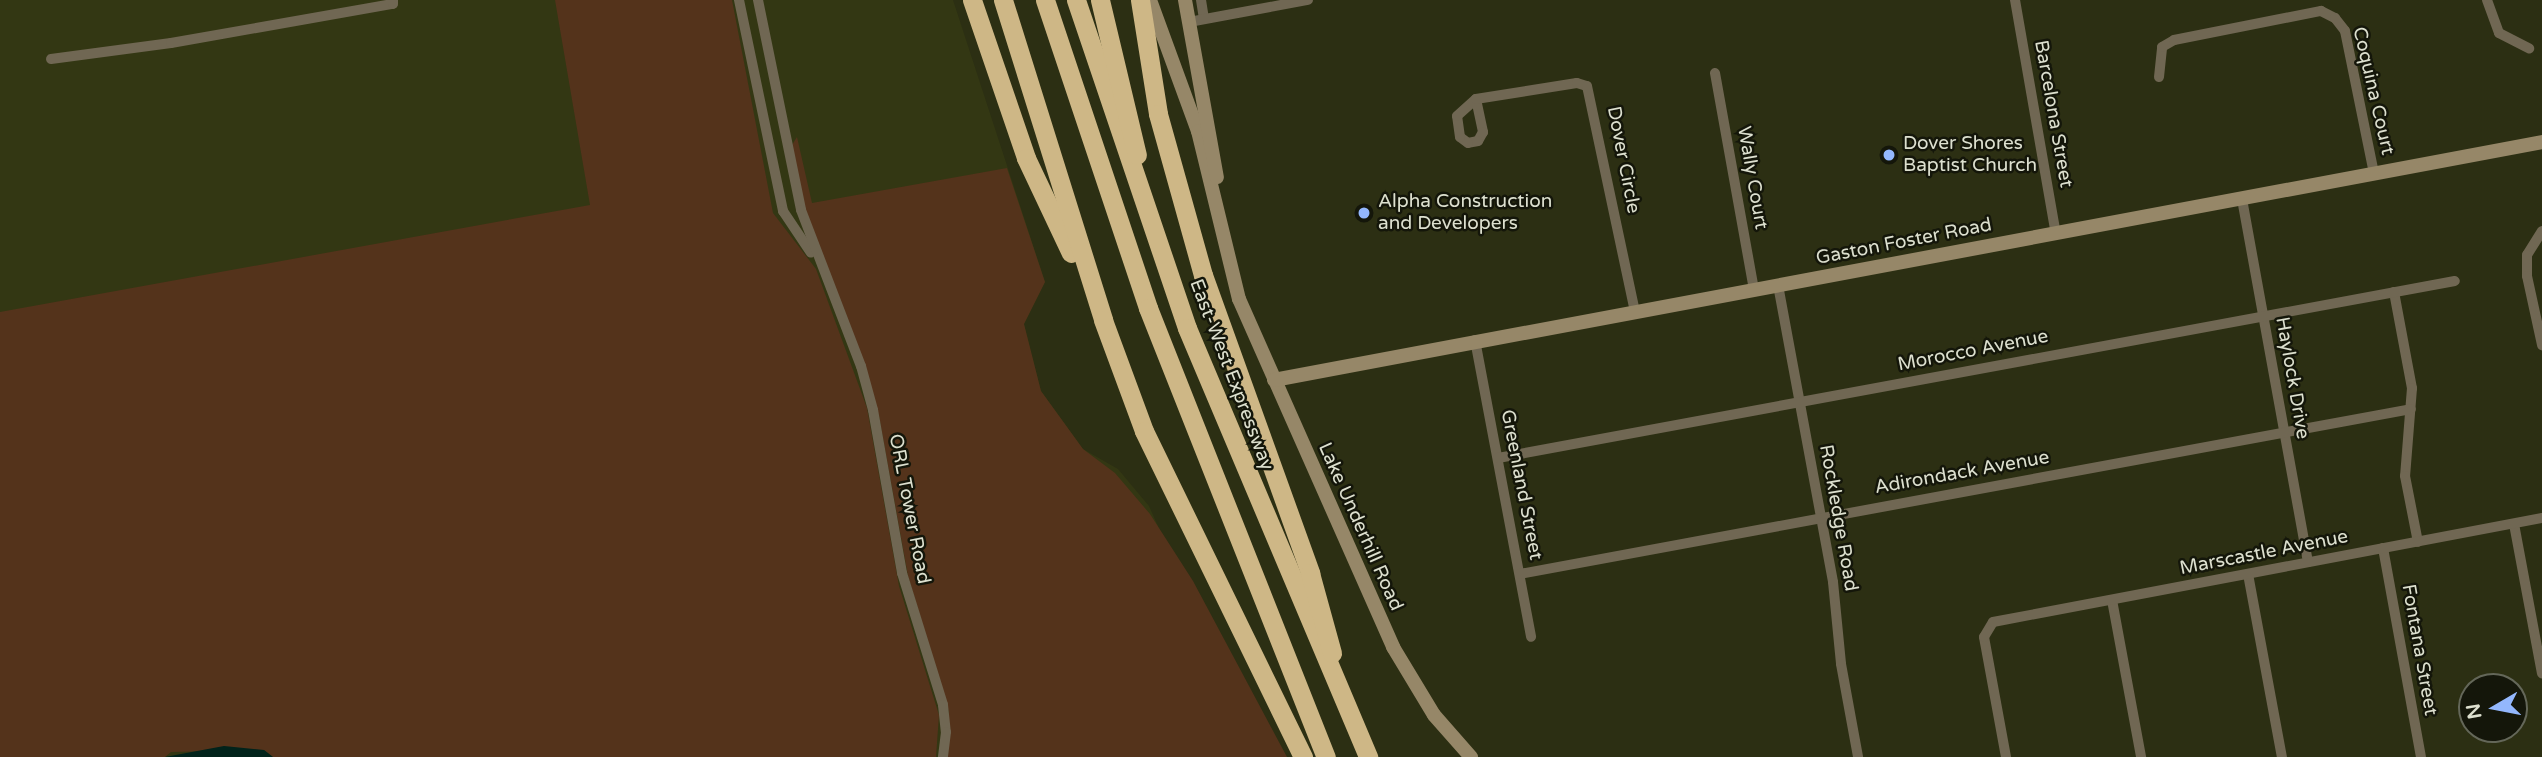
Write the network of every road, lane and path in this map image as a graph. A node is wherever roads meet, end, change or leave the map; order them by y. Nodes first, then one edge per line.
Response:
1 (393, 0) edge
2 (739, 0) edge
3 (758, 0) edge
4 (972, 0) edge
5 (1003, 0) edge
6 (1045, 0) edge
7 (1076, 0) edge
8 (1100, 0) edge
9 (1140, 0) edge
10 (1150, 0) edge
11 (1185, 0) edge
12 (1201, 0) edge
13 (1308, 0) edge
14 (2015, 0) edge
15 (2487, 0) edge
16 (1205, 19) junction
17 (1189, 22) junction
18 (2529, 48) dead end
19 (51, 59) dead end
20 (1715, 72) dead end
21 (2159, 76) dead end
22 (1476, 99) dead end
23 (782, 130) junction
24 (765, 133) junction
25 (2542, 142) edge
26 (2374, 173) junction
27 (2242, 199) junction
28 (1144, 208) junction
29 (2542, 232) edge
30 (2056, 233) junction
31 (823, 270) junction
32 (2455, 281) dead end
33 (1778, 285) junction
34 (1754, 289) junction
35 (2394, 292) junction
36 (1239, 299) junction
37 (1635, 311) junction
38 (2263, 315) junction
39 (1103, 320) junction
40 (1475, 340) junction
41 (2542, 345) edge
42 (1273, 380) junction
43 (1799, 402) junction
44 (2411, 409) junction
45 (2284, 432) junction
46 (1498, 458) junction
47 (1821, 517) junction
48 (2542, 518) edge
49 (2514, 524) junction
50 (2418, 542) junction
51 (2383, 548) junction
52 (2308, 562) junction
53 (1520, 574) junction
54 (2248, 574) junction
55 (2112, 600) junction
56 (1531, 637) dead end
57 (2542, 673) edge
58 (1335, 678) junction
59 (943, 757) edge
60 (1303, 757) edge
61 (1326, 757) edge
62 (1368, 757) edge
63 (1471, 757) edge
64 (1858, 757) edge
65 (2006, 757) edge
66 (2141, 757) edge
67 (2282, 757) edge
68 (2421, 757) edge

1 - 19 street
2 - 24 street, ORL Tower Road
3 - 23 street, ORL Tower Road
4 - 39 highway
5 - 39 highway
6 - 61 highway
7 - 28 highway, East-West Expressway
8 - 28 highway
9 - 58 highway
10 - 36 street, Lake Underhill Road
11 - 17 street, Lake Underhill Road
12 - 16 street
13 - 16 street
14 - 30 street, Barcelona Street
15 - 18 street
16 - 17 street
17 - 36 street, Lake Underhill Road
20 - 34 street, Wally Court
21 - 26 street, Coquina Court
22 - 37 street, Dover Circle
23 - 24 street
23 - 31 street, ORL Tower Road
24 - 31 street, ORL Tower Road
25 - 26 street, Gaston Foster Road
26 - 27 street, Gaston Foster Road
27 - 30 street, Gaston Foster Road
27 - 38 street, Haylock Drive
28 - 58 highway, East-West Expressway
29 - 41 street
30 - 33 street, Gaston Foster Road
31 - 59 street, ORL Tower Road
32 - 35 street, Morocco Avenue
33 - 34 street, Gaston Foster Road
33 - 43 street, Rockledge Road
34 - 37 street, Gaston Foster Road
35 - 38 street, Morocco Avenue
35 - 44 street
36 - 42 street, Lake Underhill Road
37 - 40 street, Gaston Foster Road
38 - 43 street, Morocco Avenue
38 - 45 street, Haylock Drive
39 - 60 highway
40 - 42 street, Gaston Foster Road
40 - 46 street, Greenland Street
42 - 63 street, Lake Underhill Road
43 - 46 street, Morocco Avenue
43 - 47 street, Rockledge Road
44 - 45 street, Adirondack Avenue
44 - 50 street
45 - 47 street, Adirondack Avenue
45 - 52 street, Haylock Drive
46 - 53 street, Greenland Street
47 - 53 street, Adirondack Avenue
47 - 64 street, Rockledge Road
48 - 49 street, Marscastle Avenue
49 - 50 street, Marscastle Avenue
49 - 57 street
50 - 51 street, Marscastle Avenue
51 - 52 street, Marscastle Avenue
51 - 68 street, Fontana Street
52 - 54 street, Marscastle Avenue
53 - 56 street, Greenland Street
54 - 55 street, Marscastle Avenue
54 - 67 street
55 - 65 street, Marscastle Avenue
55 - 66 street
58 - 62 highway, East-West Expressway

